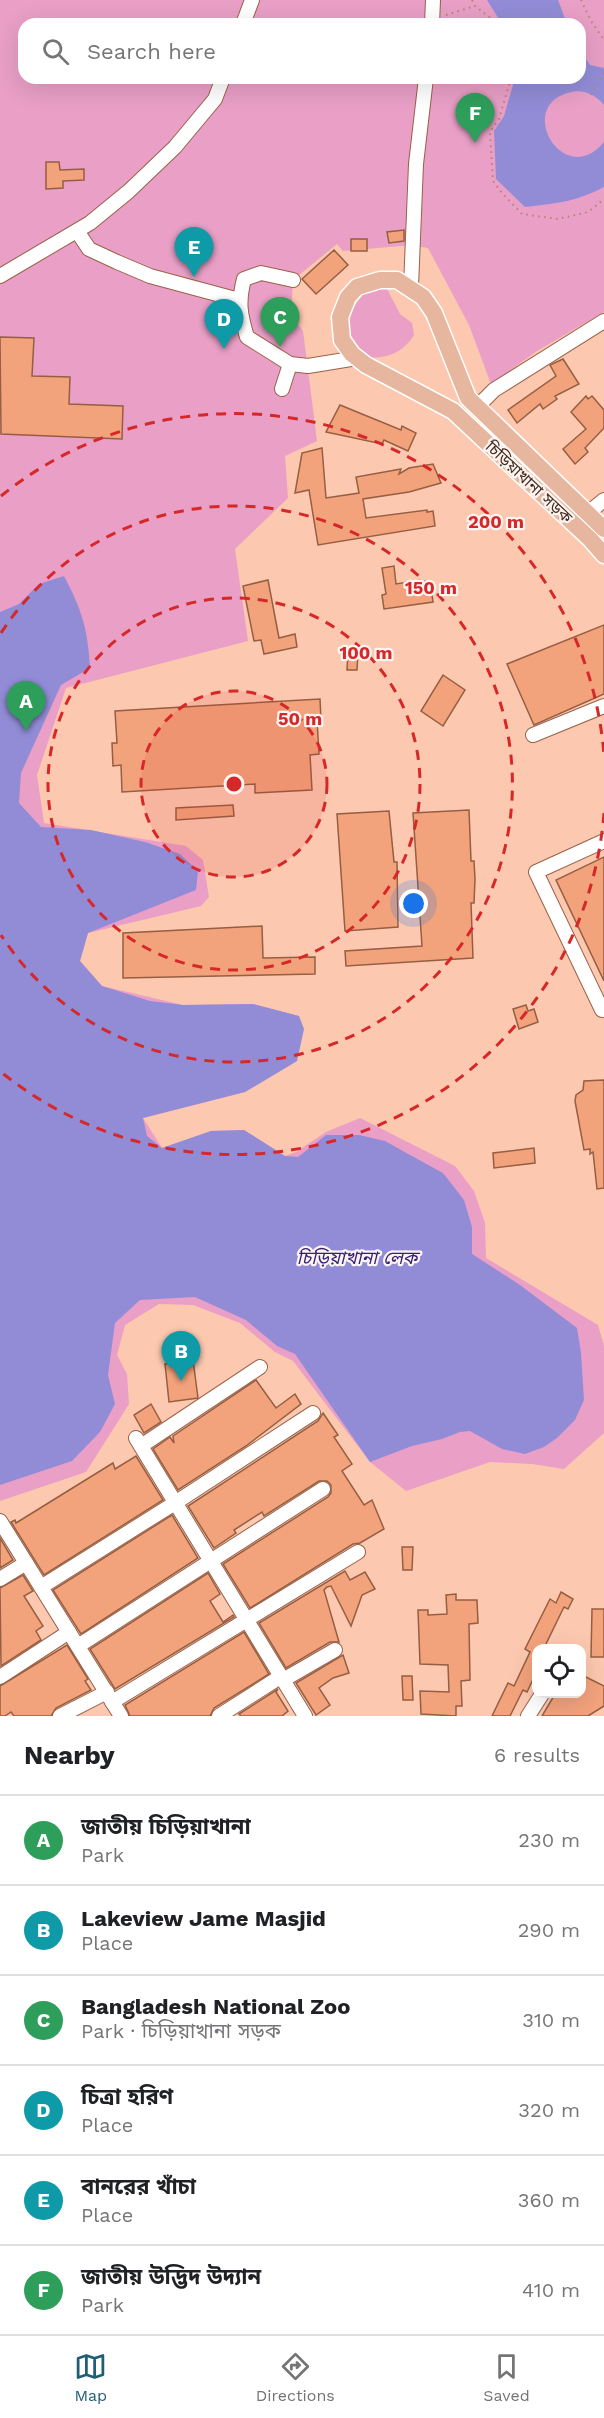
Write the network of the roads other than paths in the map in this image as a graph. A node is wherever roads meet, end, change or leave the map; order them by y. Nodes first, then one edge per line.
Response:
1 (252, 0) edge
2 (433, 0) edge
3 (245, 18) edge
4 (432, 18) edge
5 (221, 84) edge
6 (425, 84) edge
7 (77, 231) junction
8 (0, 276) edge
9 (293, 280) dead end
10 (411, 287) junction
11 (239, 300) junction
12 (604, 321) edge
13 (357, 358) junction
14 (290, 364) junction
15 (282, 388) dead end
16 (472, 403) junction
17 (453, 411) junction
18 (604, 500) edge
19 (588, 513) junction
20 (604, 529) edge
21 (604, 555) edge
22 (604, 706) edge
23 (533, 735) dead end
24 (604, 841) edge
25 (603, 1010) edge
26 (260, 1367) dead end
27 (313, 1413) dead end
28 (322, 1489) dead end
29 (175, 1503) junction
30 (0, 1521) edge
31 (358, 1552) dead end
32 (211, 1562) junction
33 (27, 1563) junction
34 (0, 1579) edge
35 (41, 1587) junction
36 (246, 1621) junction
37 (69, 1632) junction
38 (78, 1646) junction
39 (335, 1650) dead end
40 (0, 1677) edge
41 (281, 1678) junction
42 (109, 1697) junction
43 (539, 1698) edge
44 (60, 1716) edge
45 (121, 1716) edge
46 (219, 1716) edge
47 (305, 1716) edge
48 (528, 1716) edge

1 - 3 street
2 - 4 street
5 - 7 street
6 - 10 street
7 - 8 street
7 - 11 street
9 - 11 street
10 - 13 main road, চিড়িয়াখানা সড়ক
10 - 16 main road, চিড়িয়াখানা সড়ক
11 - 14 street
12 - 16 street
13 - 14 street
13 - 17 main road, চিড়িয়াখানা সড়ক
14 - 15 street
16 - 17 main road
16 - 19 main road, চিড়িয়াখানা সড়ক
17 - 21 main road, চিড়িয়াখানা সড়ক
18 - 19 street
19 - 20 main road, চিড়িয়াখানা সড়ক
22 - 23 street
24 - 25 street
26 - 29 street
27 - 29 street
28 - 32 street
29 - 32 street
29 - 35 street
30 - 33 street
31 - 36 street
32 - 36 street
32 - 38 street
33 - 34 street
33 - 35 street
35 - 37 street
36 - 41 street
36 - 42 street
37 - 38 street
37 - 40 street
38 - 42 street
39 - 41 street
41 - 46 street
41 - 47 street
42 - 44 street
42 - 45 street
43 - 48 street

